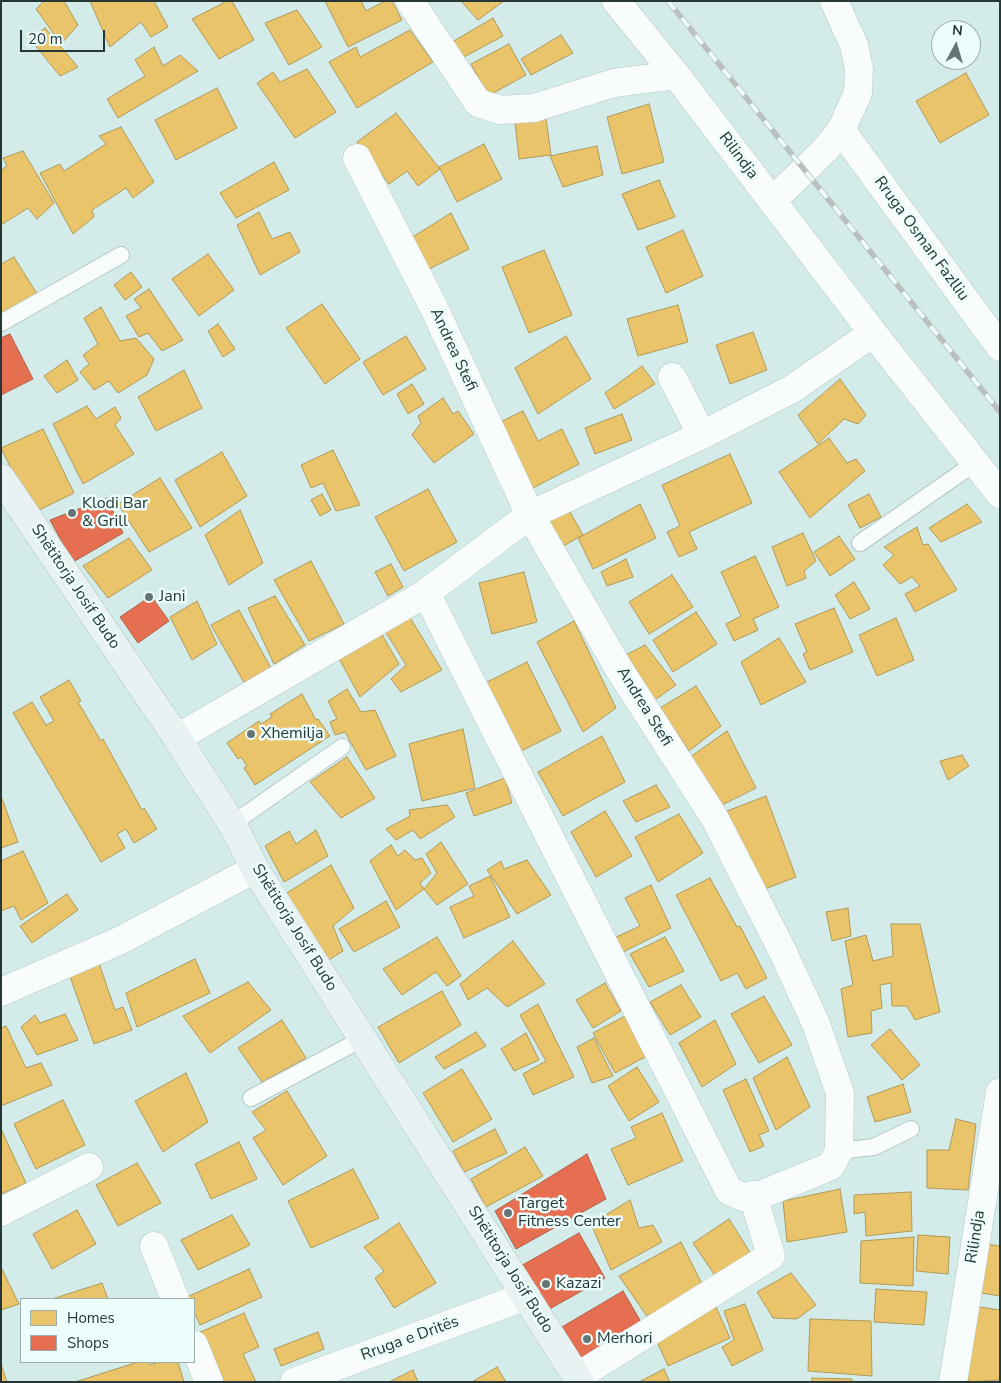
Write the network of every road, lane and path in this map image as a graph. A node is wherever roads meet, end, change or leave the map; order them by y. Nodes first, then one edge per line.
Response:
1 (410, 1) edge
2 (616, 1) edge
3 (834, 1) edge
4 (676, 75) junction
5 (841, 130) junction
6 (357, 158) dead end
7 (772, 201) junction
8 (121, 255) dead end
9 (1, 324) edge
10 (873, 333) junction
11 (1000, 347) edge
12 (672, 377) dead end
13 (702, 435) junction
14 (975, 463) junction
15 (1, 478) edge
16 (999, 494) edge
17 (530, 515) junction
18 (860, 543) dead end
19 (426, 593) junction
20 (177, 738) junction
21 (342, 747) dead end
22 (232, 824) junction
23 (255, 869) junction
24 (1, 992) edge
25 (364, 1038) junction
26 (1000, 1092) edge
27 (251, 1098) dead end
28 (911, 1129) dead end
29 (839, 1151) junction
30 (89, 1167) dead end
31 (741, 1193) junction
32 (991, 1195) edge
33 (1, 1212) edge
34 (154, 1246) dead end
35 (526, 1296) junction
36 (175, 1298) edge
37 (195, 1347) edge
38 (578, 1379) edge
39 (209, 1382) edge
40 (294, 1382) edge
41 (953, 1382) edge

1 - 4 street
2 - 4 street, Rilindja
3 - 5 street
4 - 7 street, Rilindja
5 - 7 street
5 - 11 street, Rruga Osman Fazlliu
6 - 17 street, Andrea Stefi
7 - 10 street, Rilindja
8 - 9 lane
10 - 13 street
10 - 14 street, Rilindja
12 - 13 street
13 - 17 street
14 - 16 street, Rilindja
14 - 18 lane
15 - 20 main road, Shëtitorja Josif Budo
17 - 19 street
17 - 29 street, Andrea Stefi
19 - 20 street
19 - 31 street
20 - 22 main road, Shëtitorja Josif Budo
21 - 22 lane
22 - 23 main road, Shëtitorja Josif Budo
23 - 24 street
23 - 25 main road, Shëtitorja Josif Budo
25 - 27 lane
25 - 35 main road, Shëtitorja Josif Budo
26 - 32 street, Rilindja
28 - 29 lane
29 - 31 street
30 - 33 street
31 - 38 street
32 - 41 street, Rilindja
34 - 36 street
35 - 38 main road, Shëtitorja Josif Budo
35 - 40 street, Rruga e Dritës
37 - 39 street

